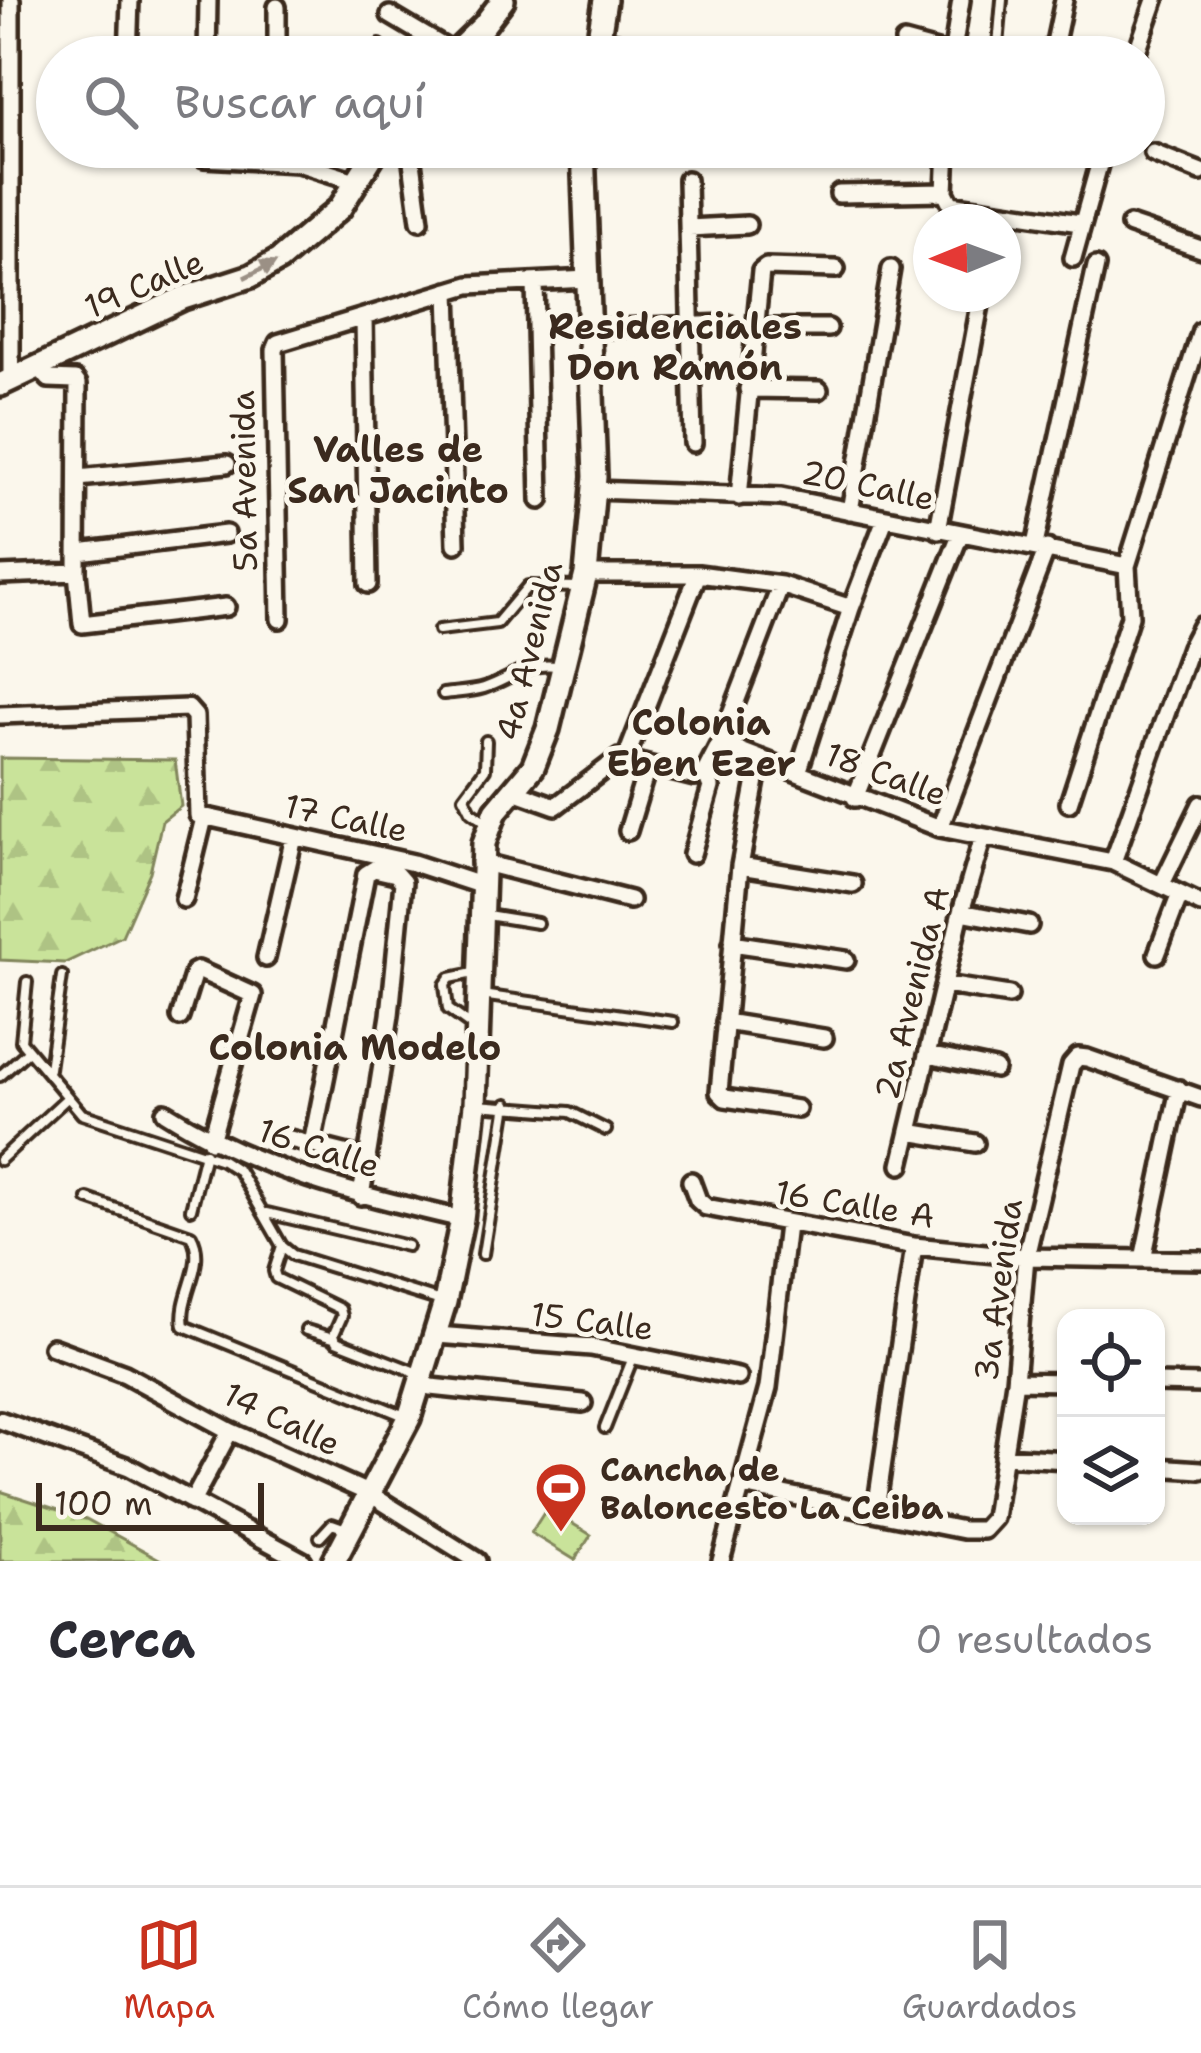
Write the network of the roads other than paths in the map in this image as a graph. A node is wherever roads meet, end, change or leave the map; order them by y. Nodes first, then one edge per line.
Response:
1 (11, 0) edge
2 (130, 0) edge
3 (208, 0) edge
4 (502, 0) edge
5 (605, 0) edge
6 (961, 0) edge
7 (1002, 0) edge
8 (1064, 0) edge
9 (1155, 0) edge
10 (277, 7) dead end
11 (390, 15) dead end
12 (129, 36) edge
13 (207, 36) edge
14 (277, 36) edge
15 (423, 36) edge
16 (473, 36) edge
17 (600, 36) edge
18 (955, 36) edge
19 (999, 36) edge
20 (1056, 36) edge
21 (1142, 36) edge
22 (5, 88) edge
23 (1165, 158) edge
24 (314, 168) edge
25 (364, 168) edge
26 (413, 168) edge
27 (584, 168) edge
28 (947, 168) edge
29 (1097, 168) edge
30 (1201, 172) edge
31 (687, 180) dead end
32 (355, 181) junction
33 (838, 194) dead end
34 (946, 196) junction
35 (420, 221) dead end
36 (1080, 224) junction
37 (1130, 225) dead end
38 (747, 226) dead end
39 (689, 228) junction
40 (1201, 249) edge
41 (1072, 258) dead end
42 (1096, 266) dead end
43 (836, 269) dead end
44 (891, 269) dead end
45 (588, 279) junction
46 (535, 282) junction
47 (448, 290) junction
48 (979, 312) edge
49 (364, 317) junction
50 (728, 324) dead end
51 (692, 325) junction
52 (758, 328) junction
53 (828, 328) dead end
54 (592, 329) junction
55 (1201, 331) edge
56 (39, 367) junction
57 (6, 383) edge
58 (748, 388) junction
59 (819, 390) dead end
60 (1192, 396) edge
61 (693, 443) dead end
62 (227, 464) dead end
63 (78, 478) junction
64 (594, 490) junction
65 (739, 497) junction
66 (540, 500) dead end
67 (850, 511) junction
68 (885, 518) junction
69 (938, 530) junction
70 (226, 534) dead end
71 (960, 535) junction
72 (456, 544) dead end
73 (1041, 546) junction
74 (79, 552) junction
75 (1127, 566) junction
76 (77, 572) junction
77 (698, 574) junction
78 (0, 575) edge
79 (584, 580) junction
80 (368, 584) dead end
81 (781, 585) junction
82 (226, 607) dead end
83 (851, 608) junction
84 (280, 619) dead end
85 (1201, 626) edge
86 (439, 630) dead end
87 (564, 668) junction
88 (443, 694) dead end
89 (0, 715) edge
90 (486, 741) dead end
91 (720, 743) junction
92 (626, 758) junction
93 (760, 759) junction
94 (648, 765) junction
95 (705, 772) junction
96 (798, 773) junction
97 (514, 791) junction
98 (855, 798) junction
99 (1069, 803) dead end
100 (1201, 804) edge
101 (201, 816) junction
102 (489, 824) junction
103 (940, 828) junction
104 (628, 831) dead end
105 (294, 837) junction
106 (983, 837) junction
107 (692, 854) dead end
108 (1113, 862) junction
109 (740, 866) junction
110 (480, 873) junction
111 (853, 884) dead end
112 (1162, 884) junction
113 (1180, 894) junction
114 (184, 899) dead end
115 (630, 900) dead end
116 (1201, 904) edge
117 (961, 912) junction
118 (480, 914) junction
119 (537, 923) dead end
120 (1029, 925) dead end
121 (732, 943) junction
122 (1157, 954) dead end
123 (266, 958) dead end
124 (846, 960) dead end
125 (479, 972) junction
126 (62, 976) dead end
127 (27, 982) dead end
128 (946, 985) junction
129 (480, 995) junction
130 (1009, 995) dead end
131 (181, 1018) dead end
132 (673, 1022) dead end
133 (725, 1022) junction
134 (478, 1030) junction
135 (824, 1038) dead end
136 (28, 1051) junction
137 (928, 1055) junction
138 (995, 1069) dead end
139 (48, 1070) junction
140 (0, 1076) edge
141 (1179, 1088) junction
142 (67, 1098) junction
143 (1201, 1098) edge
144 (475, 1105) junction
145 (507, 1105) junction
146 (797, 1109) dead end
147 (165, 1112) dead end
148 (606, 1130) dead end
149 (909, 1132) junction
150 (286, 1138) dead end
151 (975, 1143) dead end
152 (312, 1144) junction
153 (208, 1147) junction
154 (368, 1159) junction
155 (0, 1160) edge
156 (901, 1165) dead end
157 (691, 1181) dead end
158 (361, 1196) junction
159 (88, 1199) dead end
160 (191, 1209) dead end
161 (265, 1212) junction
162 (461, 1219) junction
163 (787, 1225) junction
164 (283, 1246) junction
165 (407, 1246) dead end
166 (914, 1246) junction
167 (483, 1254) dead end
168 (1026, 1257) junction
169 (1143, 1259) junction
170 (1201, 1260) edge
171 (446, 1302) junction
172 (306, 1330) dead end
173 (437, 1335) junction
174 (333, 1339) junction
175 (52, 1347) dead end
176 (635, 1354) junction
177 (737, 1377) dead end
178 (423, 1380) junction
179 (1016, 1381) junction
180 (1057, 1382) edge
181 (1165, 1383) edge
182 (1201, 1384) edge
183 (583, 1402) dead end
184 (409, 1418) junction
185 (0, 1420) edge
186 (605, 1428) dead end
187 (230, 1431) junction
188 (1003, 1456) junction
189 (1057, 1459) edge
190 (1165, 1468) edge
191 (1201, 1471) edge
192 (743, 1486) junction
193 (370, 1494) junction
194 (192, 1502) junction
195 (876, 1510) junction
196 (350, 1531) junction
197 (320, 1537) dead end
198 (303, 1561) edge
199 (334, 1561) edge
200 (477, 1561) edge
201 (721, 1561) edge

1 - 22 street
2 - 12 street
3 - 13 street
4 - 16 street
5 - 17 street
6 - 18 street
7 - 19 lane
8 - 20 street
9 - 21 street
10 - 14 street
11 - 15 street
22 - 57 street
23 - 30 street
24 - 32 street
25 - 32 street
26 - 35 street
27 - 45 street, 4a Avenida
28 - 34 street
29 - 36 street
31 - 39 street
56 -> 32 street, 19 Calle
33 - 34 street
34 - 36 street
36 - 41 street
37 - 40 street
38 - 39 street
39 - 51 street
42 - 73 street
43 - 52 street
44 - 67 street
45 - 46 street
45 - 54 street, 4a Avenida
46 - 47 street
46 - 66 street
47 - 49 street
47 - 72 street
48 - 69 street
49 - 80 street
49 - 84 street, 5a Avenida
50 - 51 street
51 - 54 street
51 - 61 street
52 - 53 street
52 - 58 street
54 - 64 street, 4a Avenida
55 - 60 street
56 - 57 street, 19 Calle
56 - 63 street
58 - 59 street
58 - 65 street
60 - 75 street
62 - 63 street
63 - 74 street
64 - 65 street, 20 Calle
64 - 79 street, 4a Avenida
65 - 67 street, 20 Calle
67 - 68 street, 20 Calle
68 - 69 street, 20 Calle
68 - 83 street
69 - 71 street, 20 Calle
70 - 74 street
71 - 73 street, 20 Calle
71 - 98 street
73 - 75 street, 20 Calle
73 - 103 street
74 - 76 street
75 - 99 street
76 - 78 street
76 - 82 street
77 - 79 street
77 - 81 street
77 - 92 street
79 - 86 lane
79 - 87 street, 4a Avenida
81 - 83 street
81 - 91 street
83 - 96 street
85 - 108 street
87 - 88 lane
87 - 97 street, 4a Avenida
89 - 101 street
90 - 102 lane
91 - 93 street, 18 Calle
91 - 95 street
92 - 94 street
92 - 97 street
93 - 96 street, 18 Calle
93 - 109 street
94 - 95 street
94 - 104 street
95 - 107 street
96 - 98 street, 18 Calle
97 - 102 street, 4a Avenida
98 - 103 street, 18 Calle
100 - 112 street
101 - 105 street, 17 Calle
101 - 114 street
102 - 110 street, 4a Avenida
103 - 106 street, 18 Calle
105 - 110 street, 17 Calle
105 - 123 street
106 - 108 street, 18 Calle
106 - 117 street, 2a Avenida A
108 - 112 street, 18 Calle
109 - 111 street
109 - 121 street
110 - 115 street, 17 Calle
110 - 118 street, 4a Avenida
112 - 113 street, 18 Calle
113 - 116 street, 18 Calle
113 - 122 street
117 - 120 street
117 - 128 street, 2a Avenida A
118 - 119 lane
118 - 125 street, 4a Avenida
121 - 124 street
121 - 133 street
125 - 129 street, 4a Avenida
125 - 134 lane
126 - 139 lane
127 - 136 lane
128 - 130 street
128 - 137 street, 2a Avenida A
129 - 132 lane
129 - 134 street, 4a Avenida
131 - 153 street
133 - 135 street
133 - 146 street
134 - 144 street, 4a Avenida
136 - 139 lane
136 - 140 lane
137 - 138 street
137 - 149 street, 2a Avenida A
139 - 142 lane
141 - 143 street
141 - 168 street, 3a Avenida
141 - 169 street
142 - 153 lane
142 - 155 lane
144 - 145 lane
144 - 162 street, 4a Avenida
145 - 148 lane
145 - 167 lane
147 - 153 street, 16 Calle
149 - 151 street
149 - 156 street, 2a Avenida A
150 - 152 street
152 - 154 street
152 - 154 street
153 - 158 street, 16 Calle
153 - 160 lane
153 - 161 lane
154 - 158 street
157 - 163 street, 16 Calle A
158 - 162 street, 16 Calle
159 - 184 lane
161 - 164 lane
161 - 165 lane
162 - 171 street, 4a Avenida
163 - 166 street, 16 Calle A
163 - 192 street
164 - 171 lane
164 - 174 lane
166 - 168 street, 16 Calle A
166 - 195 street
168 - 169 street
168 - 179 street, 3a Avenida
169 - 170 street
171 - 173 street, 4a Avenida
172 - 174 lane
173 - 176 street, 15 Calle
173 - 178 street, 4a Avenida
174 - 178 lane
175 - 187 street, 14 Calle
176 - 177 street, 15 Calle
176 - 186 lane
178 - 183 street
178 - 184 street, 4a Avenida
179 - 180 street
179 - 188 street, 3a Avenida
181 - 182 street
184 - 193 street, 4a Avenida
185 - 194 street
187 - 193 street, 14 Calle
187 - 194 street
188 - 189 street
188 - 195 street, 3a Avenida
190 - 191 street
192 - 195 street
192 - 201 street
193 - 196 street, 4a Avenida
193 - 200 street, 14 Calle
194 - 198 street
196 - 197 lane
196 - 199 street, 4a Avenida

